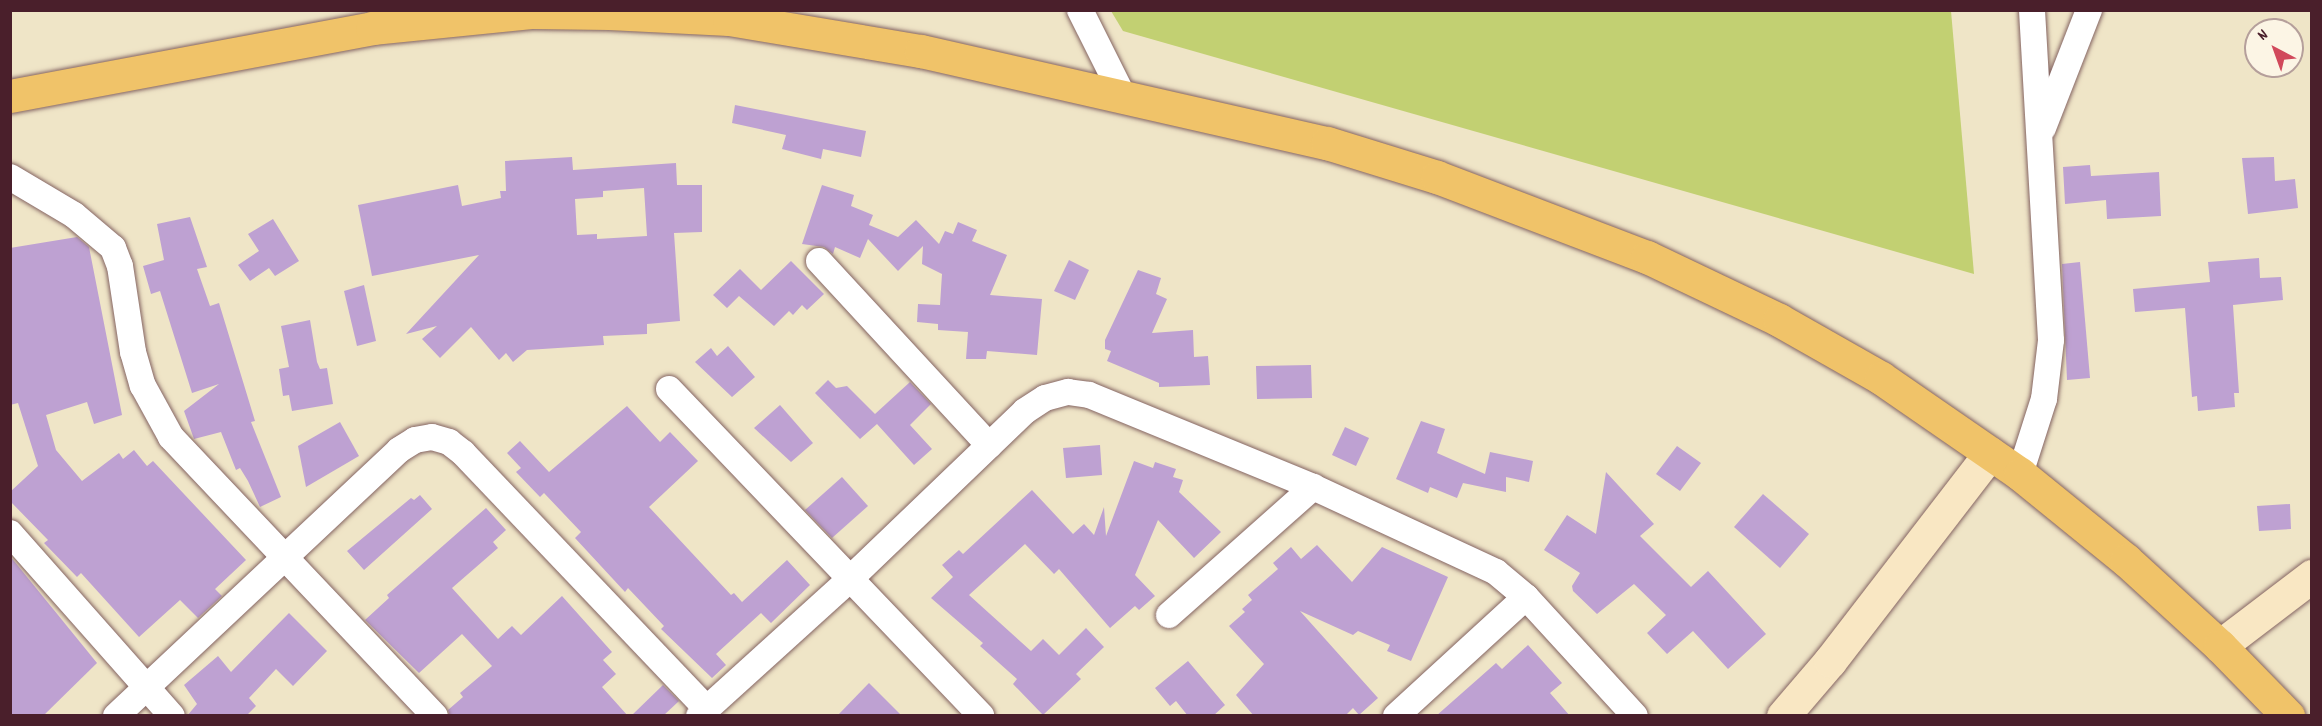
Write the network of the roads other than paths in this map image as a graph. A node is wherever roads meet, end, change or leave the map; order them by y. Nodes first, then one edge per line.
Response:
1 (1080, 10) edge
2 (2032, 10) edge
3 (2089, 10) edge
4 (10, 96) edge
5 (1124, 98) junction
6 (2039, 137) junction
7 (10, 177) edge
8 (819, 261) dead end
9 (669, 389) dead end
10 (989, 445) junction
11 (1990, 453) junction
12 (2020, 474) junction
13 (1314, 488) junction
14 (10, 533) edge
15 (286, 558) junction
16 (2312, 576) edge
17 (851, 578) junction
18 (1526, 597) junction
19 (1169, 615) dead end
20 (2220, 646) junction
21 (148, 689) junction
22 (703, 712) edge
23 (116, 716) edge
24 (172, 716) edge
25 (435, 716) edge
26 (981, 716) edge
27 (1396, 716) edge
28 (1635, 716) edge
29 (1784, 716) edge
30 (2288, 716) edge

1 - 5 street
2 - 6 street
3 - 6 street
4 - 5 highway
5 - 11 highway
6 - 12 street
7 - 15 street
8 - 10 street
9 - 17 street
10 - 13 street
10 - 17 street
11 - 12 highway
11 - 29 street
12 - 20 highway
13 - 18 street
13 - 19 street
14 - 21 street
15 - 21 street
15 - 22 street
15 - 25 street
16 - 20 street
17 - 22 street
17 - 26 street
18 - 27 street
18 - 28 street
20 - 30 highway
21 - 23 street
21 - 24 street

